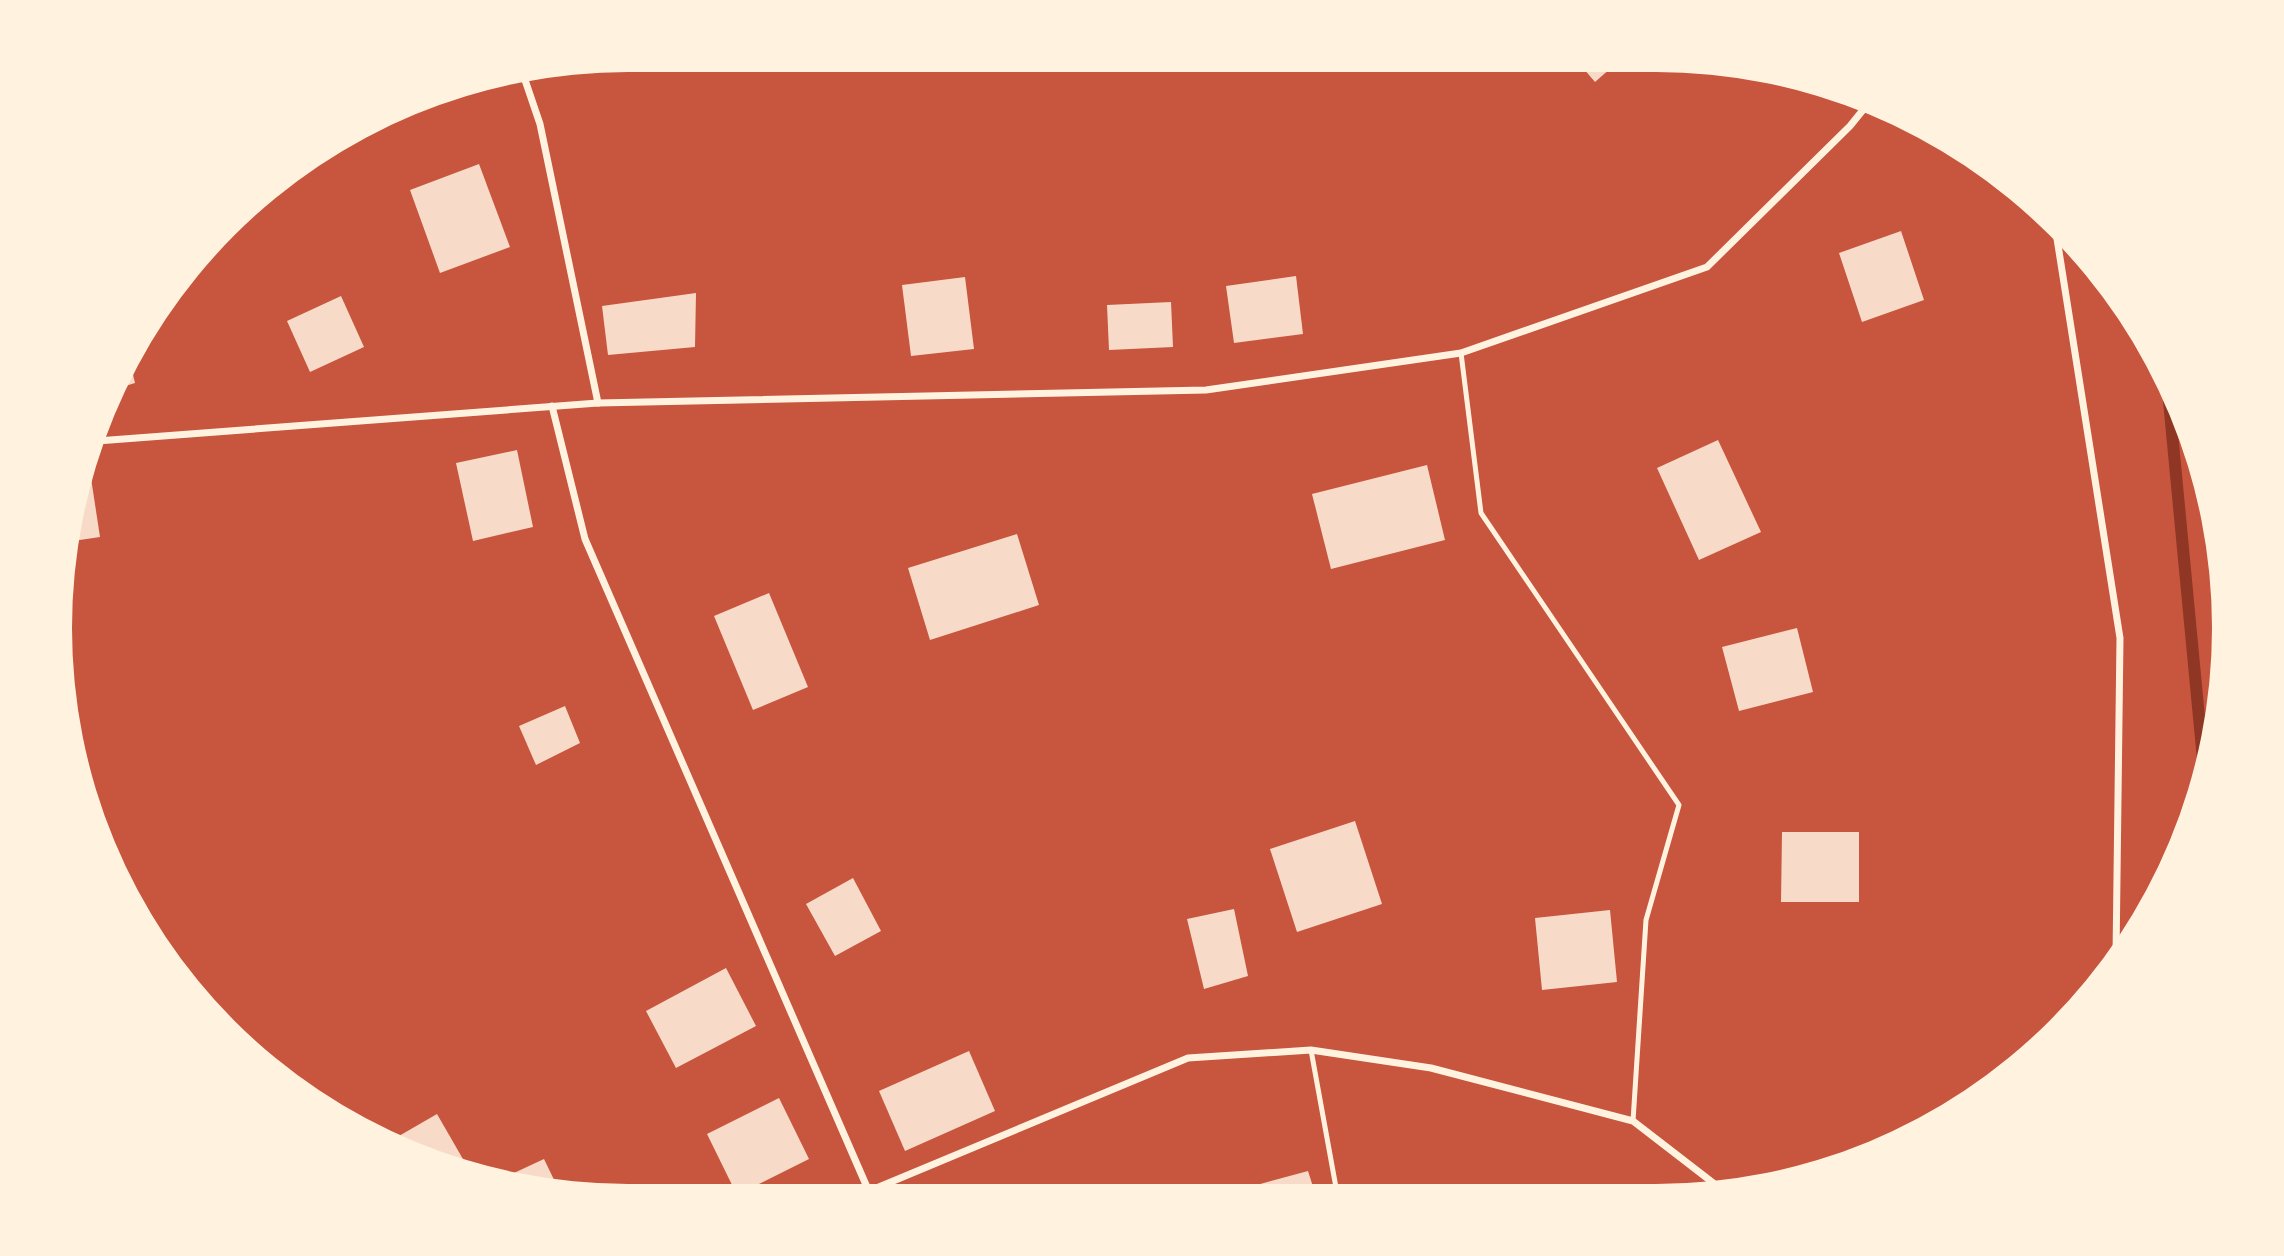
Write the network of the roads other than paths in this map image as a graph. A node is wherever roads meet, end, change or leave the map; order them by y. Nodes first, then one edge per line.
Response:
1 (525, 81) edge
2 (1862, 111) edge
3 (2057, 244) edge
4 (1461, 354) junction
5 (598, 403) junction
6 (552, 406) junction
7 (104, 440) edge
8 (2116, 941) edge
9 (1311, 1050) junction
10 (1633, 1121) junction
11 (1711, 1181) edge
12 (863, 1184) edge
13 (891, 1184) edge
14 (1335, 1184) edge

1 - 5 street
2 - 4 street
3 - 8 street
4 - 5 street
4 - 10 lane
5 - 6 street
6 - 7 street
6 - 12 street
9 - 10 street
9 - 13 street
9 - 14 lane
10 - 11 street

